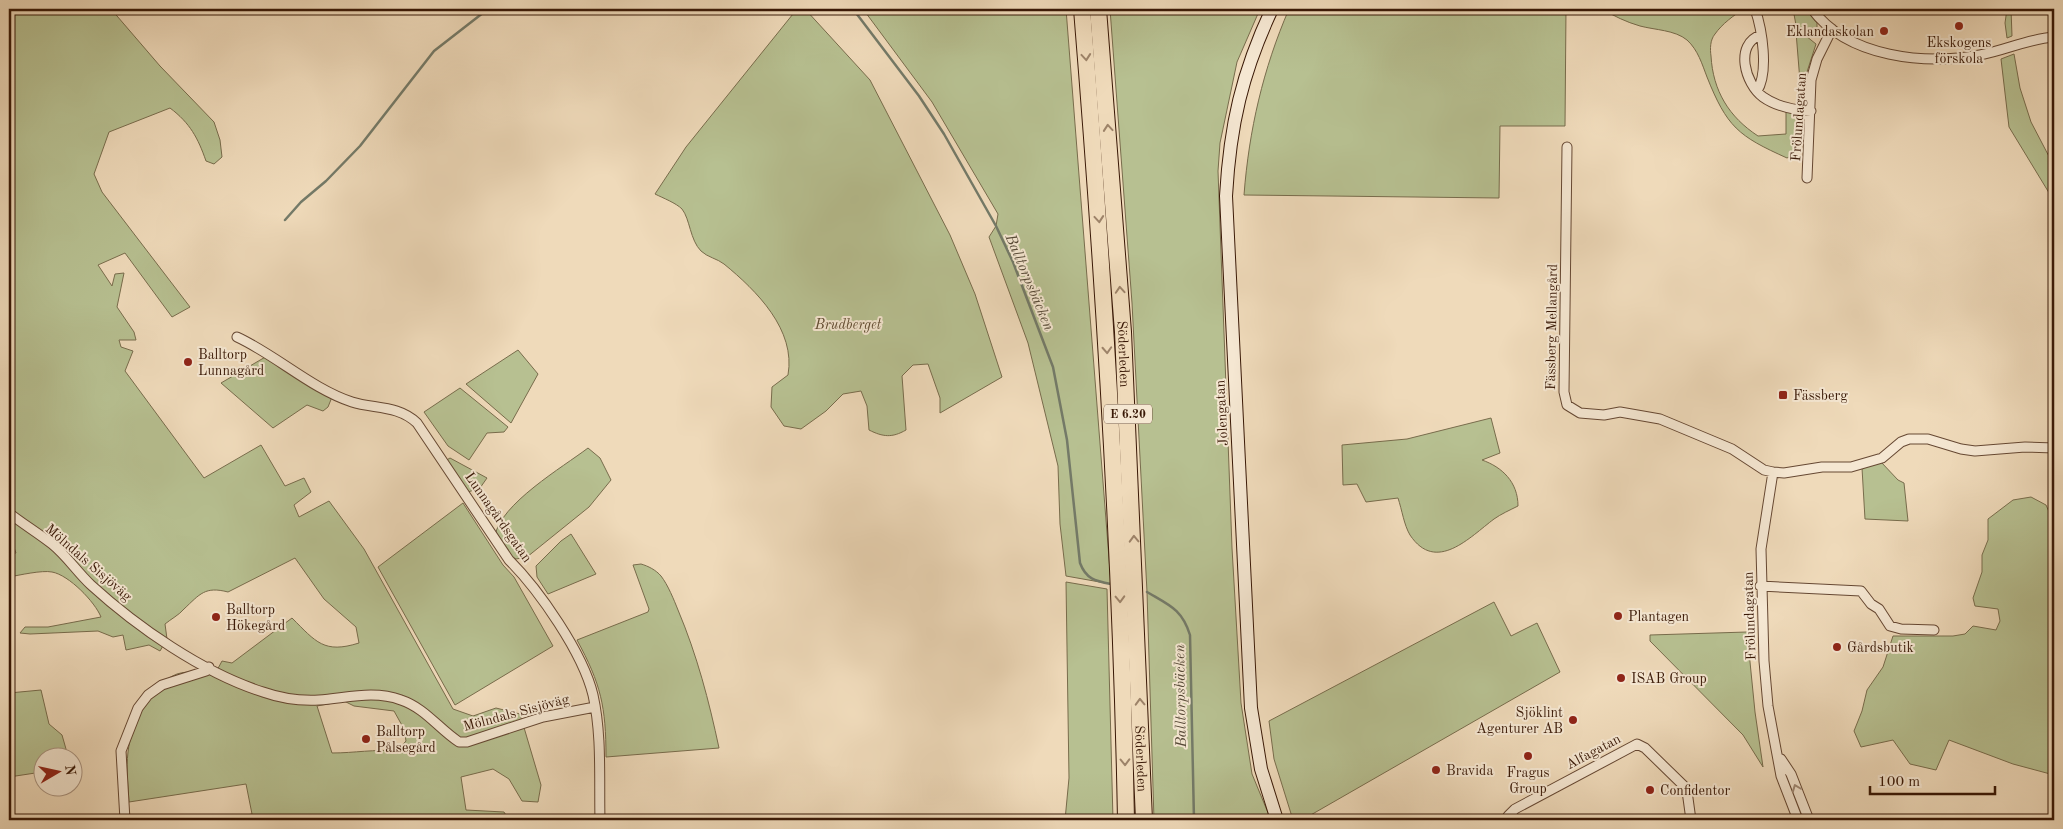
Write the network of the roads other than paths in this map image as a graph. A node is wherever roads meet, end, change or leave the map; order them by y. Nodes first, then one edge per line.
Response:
1 (1082, 9) edge
2 (1098, 9) edge
3 (1272, 9) edge
4 (1755, 9) edge
5 (1812, 9) edge
6 (1832, 29) junction
7 (1761, 35) junction
8 (2054, 37) edge
9 (1757, 92) junction
10 (1811, 111) junction
11 (1567, 147) dead end
12 (1807, 178) dead end
13 (237, 337) dead end
14 (2052, 448) edge
15 (1773, 472) junction
16 (9, 513) edge
17 (1760, 586) junction
18 (1934, 630) dead end
19 (209, 667) junction
20 (595, 707) junction
21 (1780, 758) junction
22 (125, 820) edge
23 (600, 820) edge
24 (1126, 820) edge
25 (1144, 820) edge
26 (1278, 820) edge
27 (1508, 820) edge
28 (1691, 820) edge
29 (1798, 820) edge
30 (1809, 820) edge

1 -> 24 highway, Söderleden / E 6.20
25 -> 2 highway, Söderleden / E 6.20
3 - 26 street, Jolengatan
4 - 7 street
5 - 6 street
6 - 8 street
6 - 10 street, Frölundagatan
7 - 9 street
7 - 9 street
9 - 10 street
10 - 12 street, Frölundagatan
11 - 15 street, Fässberg Mellangård
13 - 20 street, Lunnagårdsgatan
14 - 15 street
15 - 17 street, Frölundagatan
16 - 19 street, Mölndals Sisjöväg
17 - 18 street
17 - 21 street, Frölundagatan
19 - 20 street, Mölndals Sisjöväg
19 - 22 street
20 - 23 street, Lunnagårdsgatan
21 - 29 street, Frölundagatan
30 -> 21 street, Frölundagatan
27 - 28 street, Alfagatan

